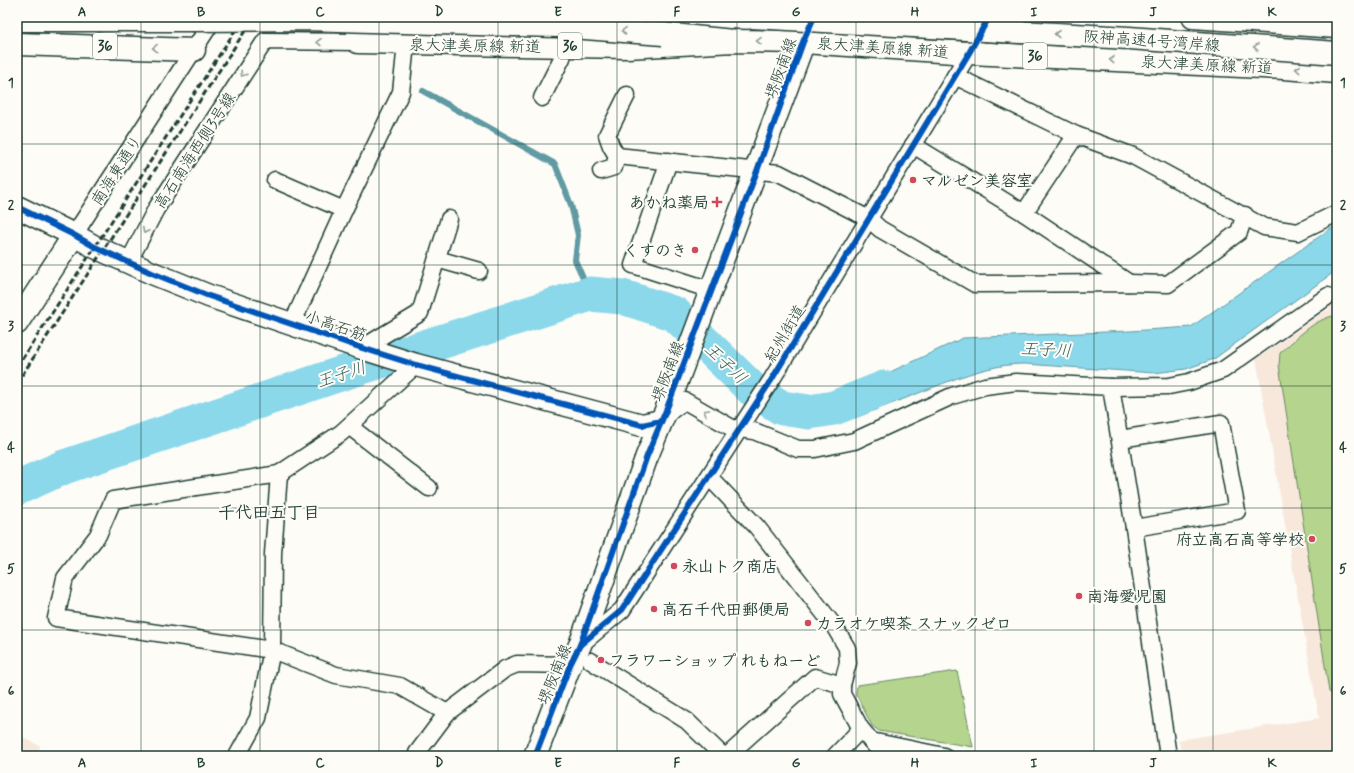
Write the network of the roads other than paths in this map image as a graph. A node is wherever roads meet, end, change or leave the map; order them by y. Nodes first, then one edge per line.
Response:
1 (215, 17) edge
2 (358, 17) edge
3 (751, 17) edge
4 (814, 17) edge
5 (989, 17) edge
6 (1193, 17) edge
7 (17, 20) edge
8 (1337, 27) edge
9 (733, 40) junction
10 (358, 42) junction
11 (803, 42) junction
12 (17, 44) edge
13 (406, 44) junction
14 (565, 46) junction
15 (194, 50) junction
16 (969, 53) junction
17 (1337, 53) edge
18 (1337, 72) edge
19 (955, 76) junction
20 (627, 95) dead end
21 (542, 98) dead end
22 (1076, 135) junction
23 (913, 145) junction
24 (617, 156) junction
25 (669, 161) junction
26 (601, 171) dead end
27 (757, 171) junction
28 (275, 180) dead end
29 (17, 207) edge
30 (344, 210) junction
31 (1024, 213) junction
32 (1337, 213) edge
33 (1245, 215) junction
34 (449, 219) dead end
35 (869, 219) junction
36 (74, 235) junction
37 (436, 259) junction
38 (128, 263) junction
39 (479, 271) dead end
40 (1129, 283) junction
41 (711, 290) junction
42 (1328, 296) dead end
43 (17, 323) edge
44 (292, 324) junction
45 (362, 348) junction
46 (416, 365) junction
47 (1111, 387) junction
48 (661, 421) junction
49 (349, 426) junction
50 (740, 429) junction
51 (1120, 439) junction
52 (279, 474) junction
53 (708, 478) junction
54 (429, 488) dead end
55 (1134, 528) junction
56 (272, 650) junction
57 (586, 653) junction
58 (570, 665) junction
59 (842, 684) junction
60 (447, 713) junction
61 (866, 735) junction
62 (417, 753) dead end
63 (237, 756) edge
64 (535, 756) edge
65 (723, 756) edge
66 (727, 756) edge
67 (835, 756) edge
68 (884, 756) edge
69 (944, 756) edge
70 (1168, 756) edge

1 - 15 street, 南海東通り
2 - 10 main road
17 -> 3 main road, 阪神高速4号湾岸線, bridge
4 - 11 main road, 堺阪南線
5 - 16 street, 紀州街道
6 - 8 main road, 阪神高速4号湾岸線
9 -> 7 main road, bridge
11 -> 9 main road, 泉大津美原線 新道 / 36
9 - 14 main road, 泉大津美原線 新道 / 36
10 - 13 main road, 泉大津美原線 新道 / 36
10 -> 38 street, 高石南海西側3号線
11 - 16 main road, 泉大津美原線 新道 / 36
11 - 27 main road, 堺阪南線
15 -> 12 main road, 36
13 - 14 main road, 泉大津美原線 新道 / 36
13 - 30 street
14 - 21 street
15 - 36 street, 南海東通り
18 -> 16 main road, 泉大津美原線 新道 / 36
16 - 19 street, 紀州街道
19 - 22 street
19 - 23 street, 紀州街道
20 - 24 street
22 - 31 street
22 - 33 street
23 - 31 street
23 - 35 street, 紀州街道
24 - 25 street
24 - 26 street
25 - 27 street
25 - 41 street
27 - 35 street
27 - 41 main road, 堺阪南線
28 - 30 street
29 - 36 main road, 小高石筋
30 - 44 street
31 - 40 street
32 - 33 street
33 - 40 street
34 - 37 street
35 - 40 street
35 - 50 street, 紀州街道
36 - 38 main road, 小高石筋
36 - 43 main road, 南海東通り
37 - 39 street
37 - 45 street
38 - 44 main road, 小高石筋
41 - 48 main road, 堺阪南線
42 - 47 street
44 - 45 main road, 小高石筋
45 - 46 main road, 小高石筋
46 - 48 main road, 小高石筋
46 - 49 street
47 - 50 street
47 - 51 street
50 -> 48 street
48 - 57 main road, 堺阪南線
49 - 52 street
49 - 54 street
50 - 53 street, 紀州街道
51 - 55 street
51 - 55 street
52 - 56 street
52 - 56 street
53 - 57 street, 紀州街道
53 - 59 street
55 - 70 street
56 - 60 street
56 - 63 street
57 - 58 main road, 堺阪南線
57 - 65 street
58 - 60 street
58 - 64 main road, 堺阪南線
59 - 61 street
59 - 66 street
60 - 62 street
61 - 67 street
61 - 68 street
61 - 69 street

